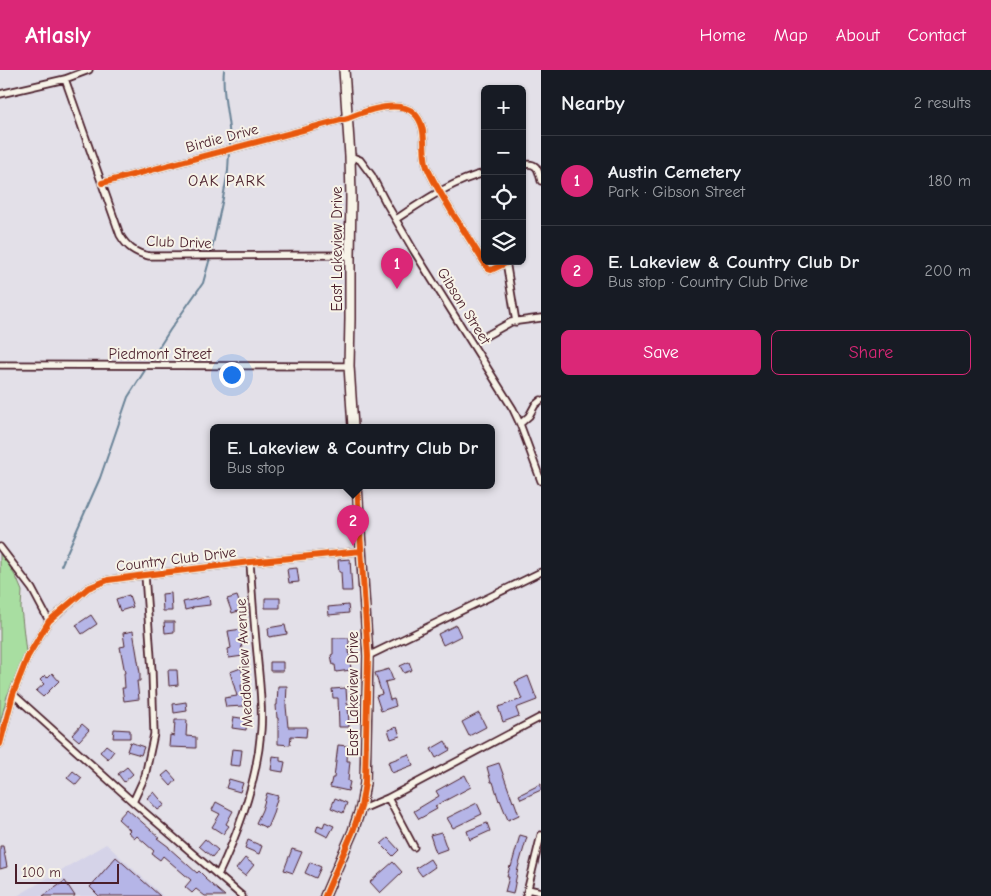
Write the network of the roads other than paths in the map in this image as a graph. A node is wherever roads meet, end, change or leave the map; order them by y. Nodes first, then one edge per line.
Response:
1 (89, 70) edge
2 (344, 70) edge
3 (65, 79) junction
4 (0, 94) edge
5 (348, 118) junction
6 (350, 156) junction
7 (526, 164) edge
8 (481, 174) edge
9 (541, 181) edge
10 (102, 183) junction
11 (440, 192) junction
12 (396, 219) junction
13 (350, 255) junction
14 (481, 258) edge
15 (486, 265) edge
16 (500, 265) edge
17 (506, 265) edge
18 (541, 318) edge
19 (516, 322) junction
20 (484, 337) dead end
21 (0, 365) edge
22 (350, 366) junction
23 (541, 400) edge
24 (353, 424) edge
25 (520, 424) junction
26 (541, 481) edge
27 (357, 489) edge
28 (0, 547) edge
29 (361, 551) junction
30 (250, 562) junction
31 (541, 572) edge
32 (145, 575) junction
33 (49, 622) junction
34 (368, 656) junction
35 (13, 694) junction
36 (541, 717) edge
37 (0, 744) edge
38 (388, 798) junction
39 (133, 802) junction
40 (361, 807) junction
41 (541, 836) edge
42 (414, 847) dead end
43 (218, 875) junction
44 (528, 889) junction
45 (541, 892) edge
46 (242, 896) edge
47 (325, 896) edge
48 (526, 896) edge

1 - 3 street
2 - 5 street, East Lakeview Drive
3 - 4 street
3 - 10 street, Club Drive
5 - 6 street, East Lakeview Drive
5 - 10 street, Birdie Drive
5 - 11 street, Birdie Drive
6 - 12 street, Gibson Street
6 - 13 street, East Lakeview Drive
7 - 9 street
8 - 11 street
10 - 13 street, Club Drive
11 - 12 street
11 - 14 street
12 - 25 street, Gibson Street
13 - 22 street, East Lakeview Drive
15 - 16 street
17 - 19 street
18 - 19 street
19 - 20 street
21 - 22 street, Piedmont Street
22 - 24 street, East Lakeview Drive
23 - 25 street
25 - 26 street, Gibson Street
27 - 29 street, East Lakeview Drive
28 - 33 street
29 - 30 street, Country Club Drive
29 - 34 street, East Lakeview Drive
30 - 32 street, Country Club Drive
30 - 43 street, Meadowview Avenue
31 - 34 street
32 - 33 street, Country Club Drive
32 - 39 street
33 - 35 street, Country Club Drive
34 - 40 street, East Lakeview Drive
35 - 37 street, Country Club Drive
35 - 39 street
36 - 38 street
38 - 40 street
38 - 42 street
39 - 43 street
40 - 47 street, East Lakeview Drive
41 - 44 street
43 - 46 street
44 - 45 street
44 - 48 street

